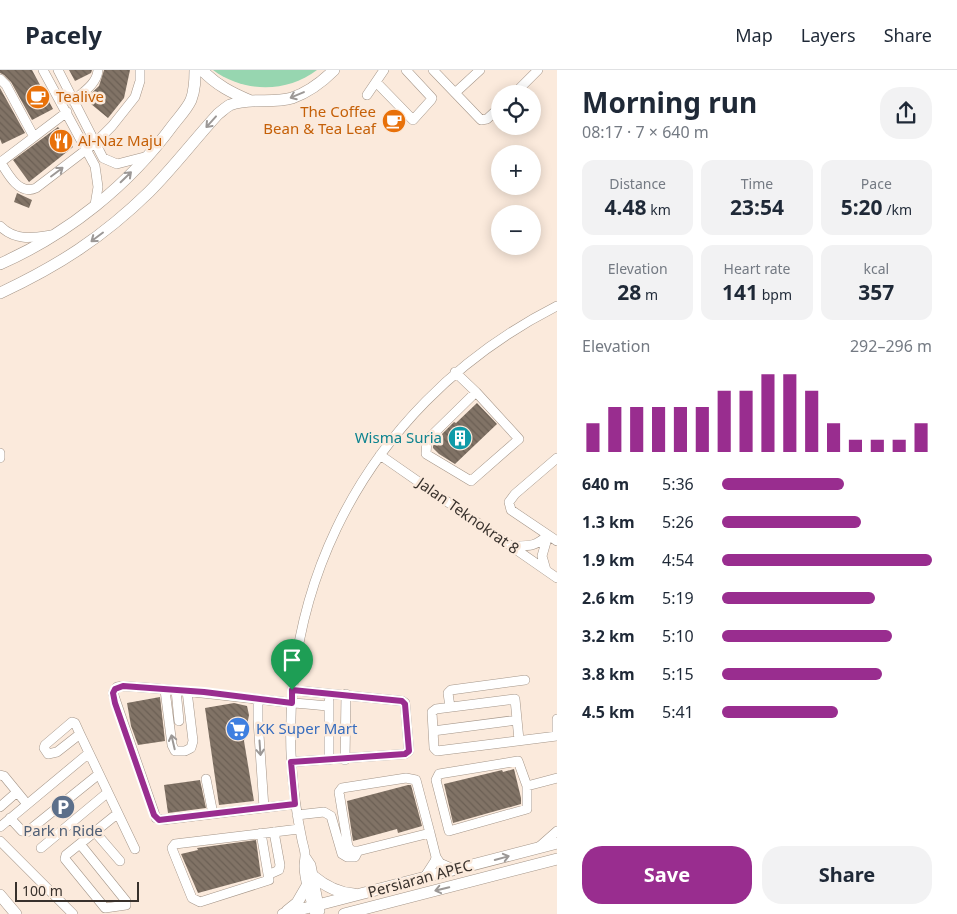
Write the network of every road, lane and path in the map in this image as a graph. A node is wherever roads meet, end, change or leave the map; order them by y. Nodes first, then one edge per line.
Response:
1 (43, 70) edge
2 (58, 70) edge
3 (98, 70) edge
4 (140, 70) edge
5 (195, 70) edge
6 (202, 70) edge
7 (334, 70) edge
8 (384, 70) edge
9 (406, 70) edge
10 (480, 70) edge
11 (538, 70) edge
12 (438, 72) edge
13 (0, 79) edge
14 (376, 82) junction
15 (523, 85) edge
16 (455, 93) junction
17 (366, 95) dead end
18 (73, 101) junction
19 (253, 101) junction
20 (67, 112) junction
21 (491, 115) edge
22 (34, 136) junction
23 (95, 144) junction
24 (87, 150) junction
25 (148, 156) junction
26 (0, 161) edge
27 (95, 206) junction
28 (0, 226) edge
29 (55, 235) junction
30 (0, 264) edge
31 (0, 292) edge
32 (557, 306) edge
33 (455, 372) junction
34 (476, 392) junction
35 (0, 453) edge
36 (380, 455) junction
37 (0, 458) edge
38 (557, 458) edge
39 (548, 535) junction
40 (557, 541) edge
41 (512, 546) junction
42 (546, 570) junction
43 (557, 578) edge
44 (524, 680) dead end
45 (514, 681) junction
46 (165, 690) junction
47 (176, 690) junction
48 (292, 690) junction
49 (187, 691) junction
50 (330, 694) junction
51 (346, 694) junction
52 (258, 699) junction
53 (515, 700) junction
54 (292, 703) junction
55 (329, 706) junction
56 (450, 707) junction
57 (557, 719) edge
58 (517, 720) junction
59 (179, 721) dead end
60 (433, 731) junction
61 (80, 734) dead end
62 (557, 735) edge
63 (519, 740) junction
64 (89, 753) junction
65 (329, 760) junction
66 (345, 760) junction
67 (291, 762) junction
68 (99, 774) junction
69 (0, 775) edge
70 (557, 778) edge
71 (206, 779) dead end
72 (527, 786) junction
73 (17, 792) junction
74 (107, 793) junction
75 (27, 804) junction
76 (295, 804) junction
77 (0, 807) edge
78 (264, 808) junction
79 (117, 814) junction
80 (212, 814) junction
81 (297, 815) junction
82 (10, 818) junction
83 (0, 826) edge
84 (300, 829) junction
85 (557, 831) edge
86 (95, 832) junction
87 (274, 832) junction
88 (430, 832) junction
89 (261, 833) junction
90 (0, 841) edge
91 (557, 843) edge
92 (80, 844) junction
93 (41, 848) dead end
94 (135, 849) dead end
95 (536, 849) junction
96 (358, 851) junction
97 (436, 857) junction
98 (120, 861) dead end
99 (554, 862) edge
100 (456, 870) junction
101 (270, 874) junction
102 (424, 878) junction
103 (310, 880) junction
104 (361, 894) junction
105 (0, 895) edge
106 (317, 910) edge
107 (15, 912) edge
108 (73, 914) edge
109 (282, 914) edge
110 (344, 914) edge

1 - 20 street
2 - 18 street
3 - 18 street
4 - 23 street
5 - 25 main road
6 - 19 main road
7 -> 19 main road
8 - 14 street
9 - 14 street
10 - 16 street
11 - 15 street
12 - 16 street
13 - 22 street
14 - 17 street
16 - 21 street
18 - 23 street
19 -> 31 main road
20 - 22 street
20 - 24 street
22 - 26 street
23 - 24 street
23 - 25 street
26 -> 24 street
24 - 27 street
27 -> 25 main road
27 - 29 main road
28 - 29 street
29 - 30 main road
32 - 33 street
33 - 34 street
33 - 36 street
34 - 34 street
35 - 37 street
36 - 41 street, Jalan Teknokrat 8
36 - 48 street
38 - 39 street
39 - 40 street
39 - 41 street
39 - 42 street
41 - 42 street, Jalan Teknokrat 8
42 - 43 street, Jalan Teknokrat 8
44 - 45 street
45 - 53 street
45 - 56 street
46 - 47 street
49 -> 46 street
46 - 80 street
47 - 49 street
47 - 59 street
48 - 50 street
48 - 54 street
49 - 52 street
50 - 51 street
50 - 55 street
51 - 66 street
51 - 66 street
52 - 54 street
52 -> 78 street
53 - 56 street
53 - 58 street
54 - 55 street
54 - 67 street
55 - 65 street
56 - 60 street
57 - 62 street
58 - 60 street
58 - 63 street
60 - 63 street
61 - 64 street
62 - 63 street
64 - 68 street
64 - 75 street
65 - 66 street
65 - 67 street
67 - 76 street
68 - 74 street
68 - 82 street
69 - 73 street
70 - 72 street
71 - 80 street
72 - 72 street
73 - 75 street
73 - 77 street
74 - 79 street
74 - 93 street
75 - 82 street
76 - 78 street
76 - 81 street
78 - 80 street
79 - 86 street
79 - 94 street
81 - 84 street
81 - 96 street
82 - 83 street
84 - 87 street
84 - 103 street
85 - 95 street
86 - 92 street
86 - 98 street
87 - 89 street
87 - 101 street
88 - 96 street
88 - 96 street
88 - 97 street
89 - 101 street
89 - 101 street
90 - 108 street
91 - 95 main road, Persiaran APEC
92 - 92 street
100 -> 95 main road, Persiaran APEC
97 - 100 street
97 - 102 street
99 -> 110 main road, Persiaran APEC
100 - 102 main road, Persiaran APEC
102 - 104 main road, Persiaran APEC
103 - 104 main road
103 - 106 street
103 - 109 main road
104 - 106 main road, Persiaran APEC
105 - 107 main road
106 - 109 main road, Persiaran APEC

